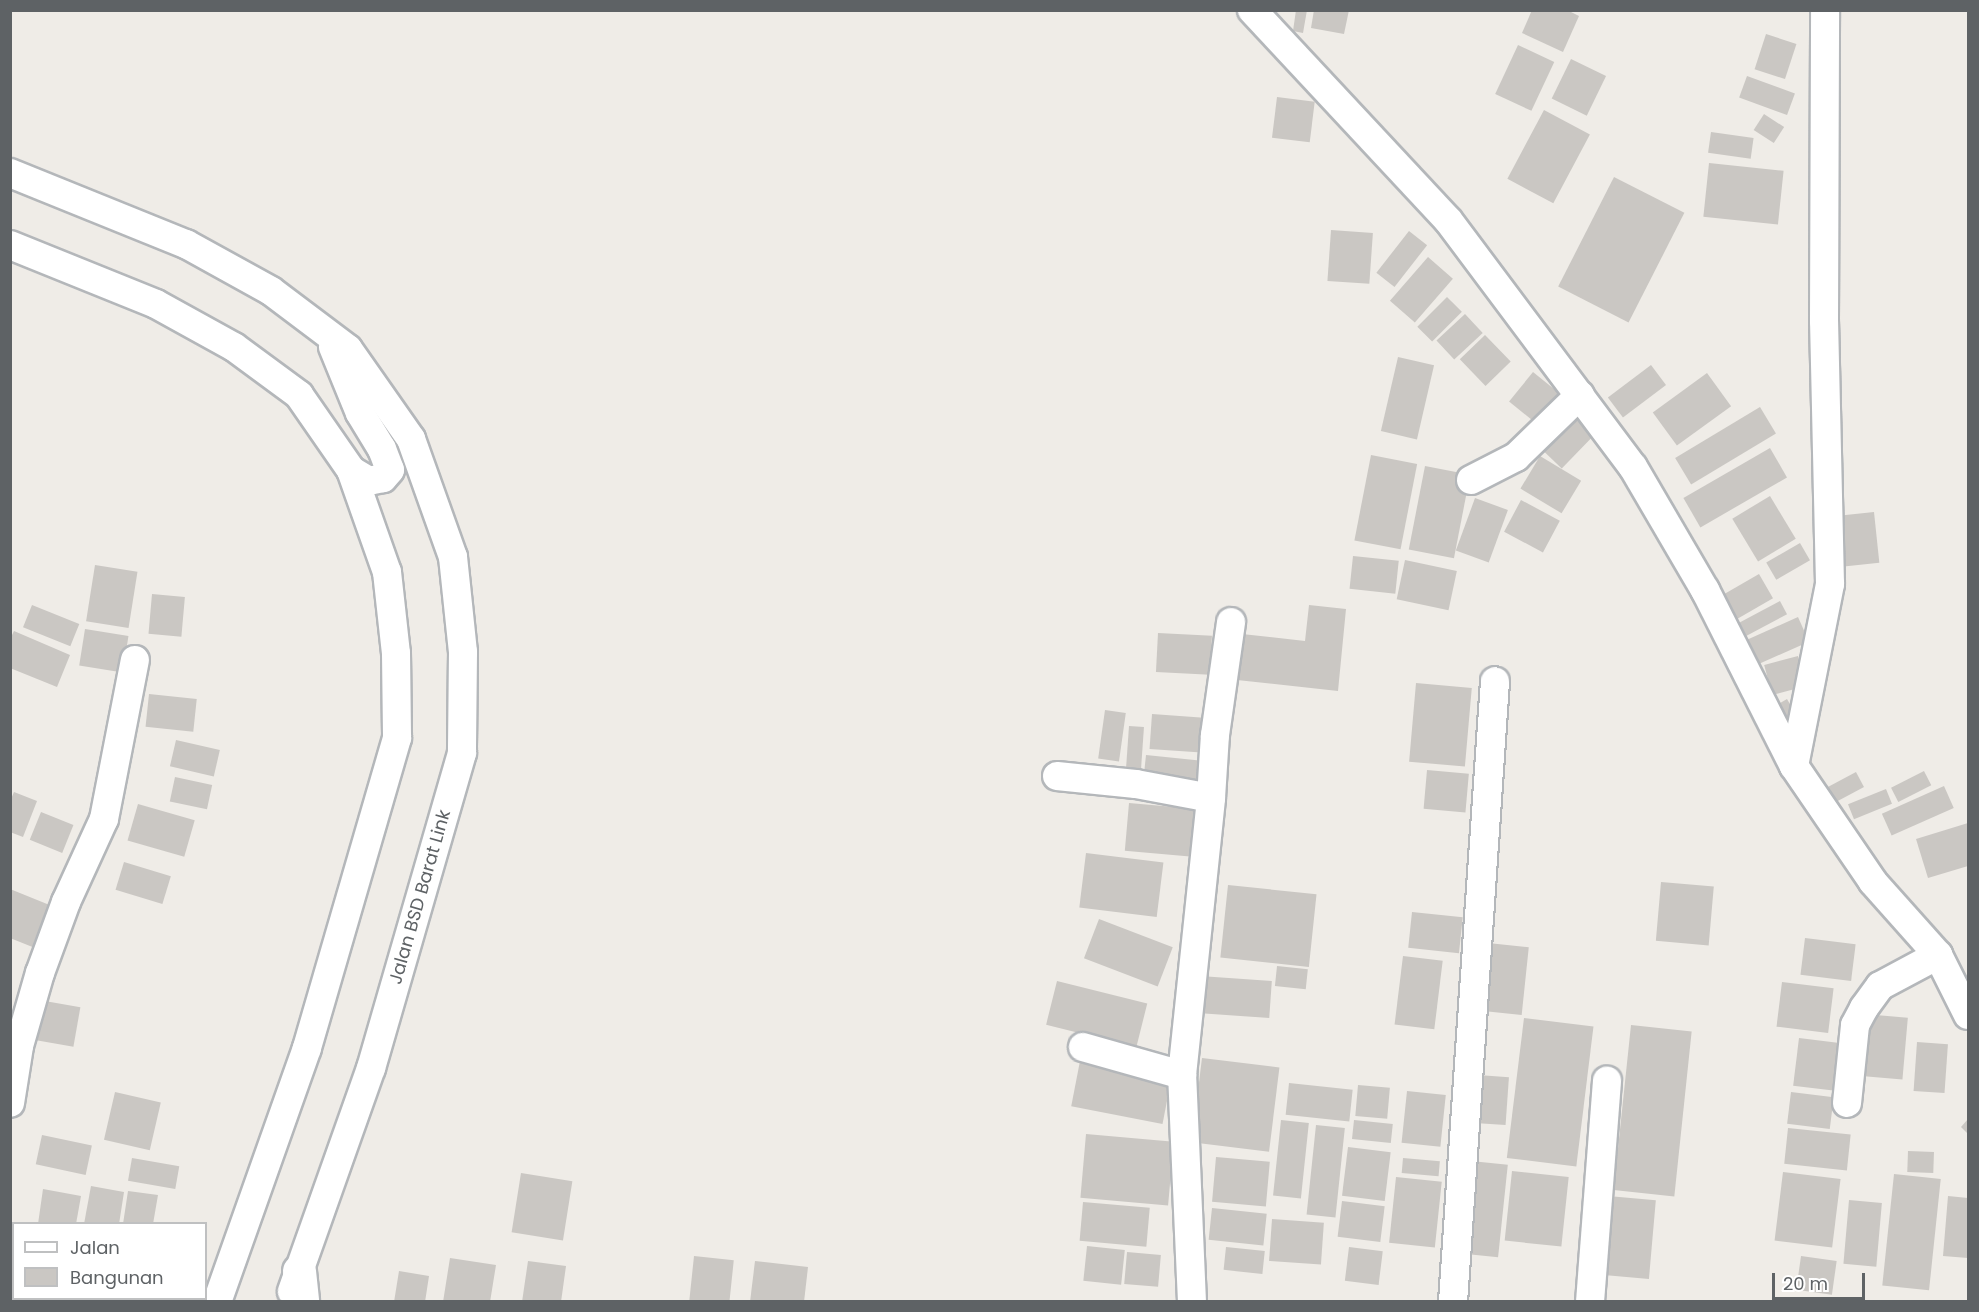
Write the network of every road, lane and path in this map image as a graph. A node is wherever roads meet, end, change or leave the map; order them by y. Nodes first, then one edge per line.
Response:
1 (1252, 10) edge
2 (1825, 10) edge
3 (10, 173) edge
4 (10, 245) edge
5 (328, 334) junction
6 (1580, 395) junction
7 (351, 470) junction
8 (1472, 480) dead end
9 (1231, 622) dead end
10 (135, 660) dead end
11 (1496, 681) dead end
12 (1794, 766) junction
13 (1058, 776) dead end
14 (1211, 798) junction
15 (1938, 955) junction
16 (1968, 1015) edge
17 (1083, 1047) dead end
18 (1182, 1075) junction
19 (1607, 1081) dead end
20 (10, 1103) edge
21 (1847, 1103) dead end
22 (301, 1286) edge
23 (217, 1302) edge
24 (288, 1302) edge
25 (1192, 1302) edge
26 (1453, 1302) edge
27 (1590, 1302) edge

1 - 6 street
2 - 12 street
3 - 5 street, Jalan BSD Barat Link
4 - 7 street
5 - 7 street
5 - 22 street, Jalan BSD Barat Link
6 - 8 street
6 - 12 street
7 - 23 street
9 - 14 street
10 - 20 street
11 - 26 street
12 - 15 street
13 - 14 street
14 - 18 street
15 - 16 street
15 - 21 street
17 - 18 street
18 - 25 street
19 - 27 street
22 - 24 street, Jalan BSD Barat Link

